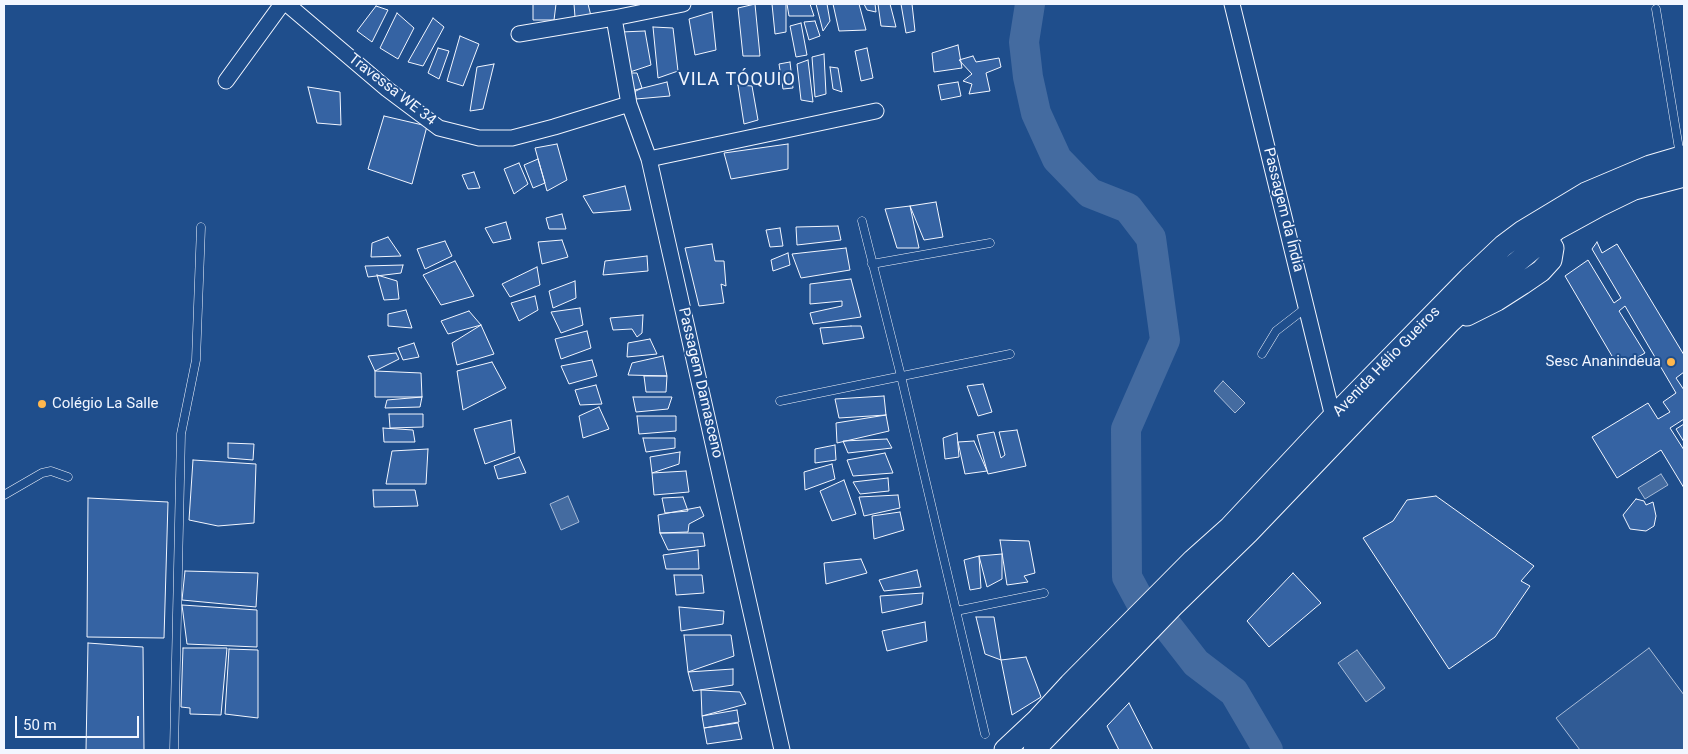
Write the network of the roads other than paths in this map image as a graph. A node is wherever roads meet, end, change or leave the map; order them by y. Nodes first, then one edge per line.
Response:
1 (282, 4) edge
2 (287, 4) edge
3 (683, 4) edge
4 (1232, 4) edge
5 (1656, 9) dead end
6 (614, 18) junction
7 (519, 34) dead end
8 (226, 81) dead end
9 (629, 104) junction
10 (876, 111) dead end
11 (649, 159) junction
12 (1683, 163) edge
13 (862, 221) dead end
14 (201, 227) dead end
15 (1541, 230) junction
16 (990, 243) dead end
17 (872, 264) junction
18 (1307, 307) junction
19 (1010, 354) dead end
20 (1262, 354) dead end
21 (901, 376) junction
22 (780, 401) dead end
23 (1333, 417) junction
24 (68, 477) dead end
25 (4, 495) edge
26 (1044, 593) dead end
27 (1165, 600) junction
28 (956, 611) junction
29 (1136, 630) junction
30 (986, 734) dead end
31 (174, 750) edge
32 (782, 750) edge
33 (1005, 750) edge
34 (1034, 750) edge

1 - 8 street
2 - 9 street, Travessa WE 34
3 - 6 street
4 - 18 street, Passagem da Índia
5 - 12 lane
6 - 7 street
6 - 9 street, Passagem Damasceno
9 - 11 street, Passagem Damasceno
10 - 11 street
11 - 32 street, Passagem Damasceno
12 - 15 main road, Avenida Hélio Gueiros
13 - 17 lane
14 - 31 lane
15 - 23 main road, Avenida Hélio Gueiros
15 - 27 main road, Avenida Hélio Gueiros
16 - 17 lane
17 - 21 lane
18 - 20 lane
18 - 23 street, Passagem da Índia
19 - 21 lane
21 - 22 lane
21 - 28 lane
23 - 27 main road, Avenida Hélio Gueiros
24 - 25 lane
26 - 28 lane
27 - 29 main road, Avenida Hélio Gueiros
28 - 30 lane
29 - 33 main road
29 - 34 main road

